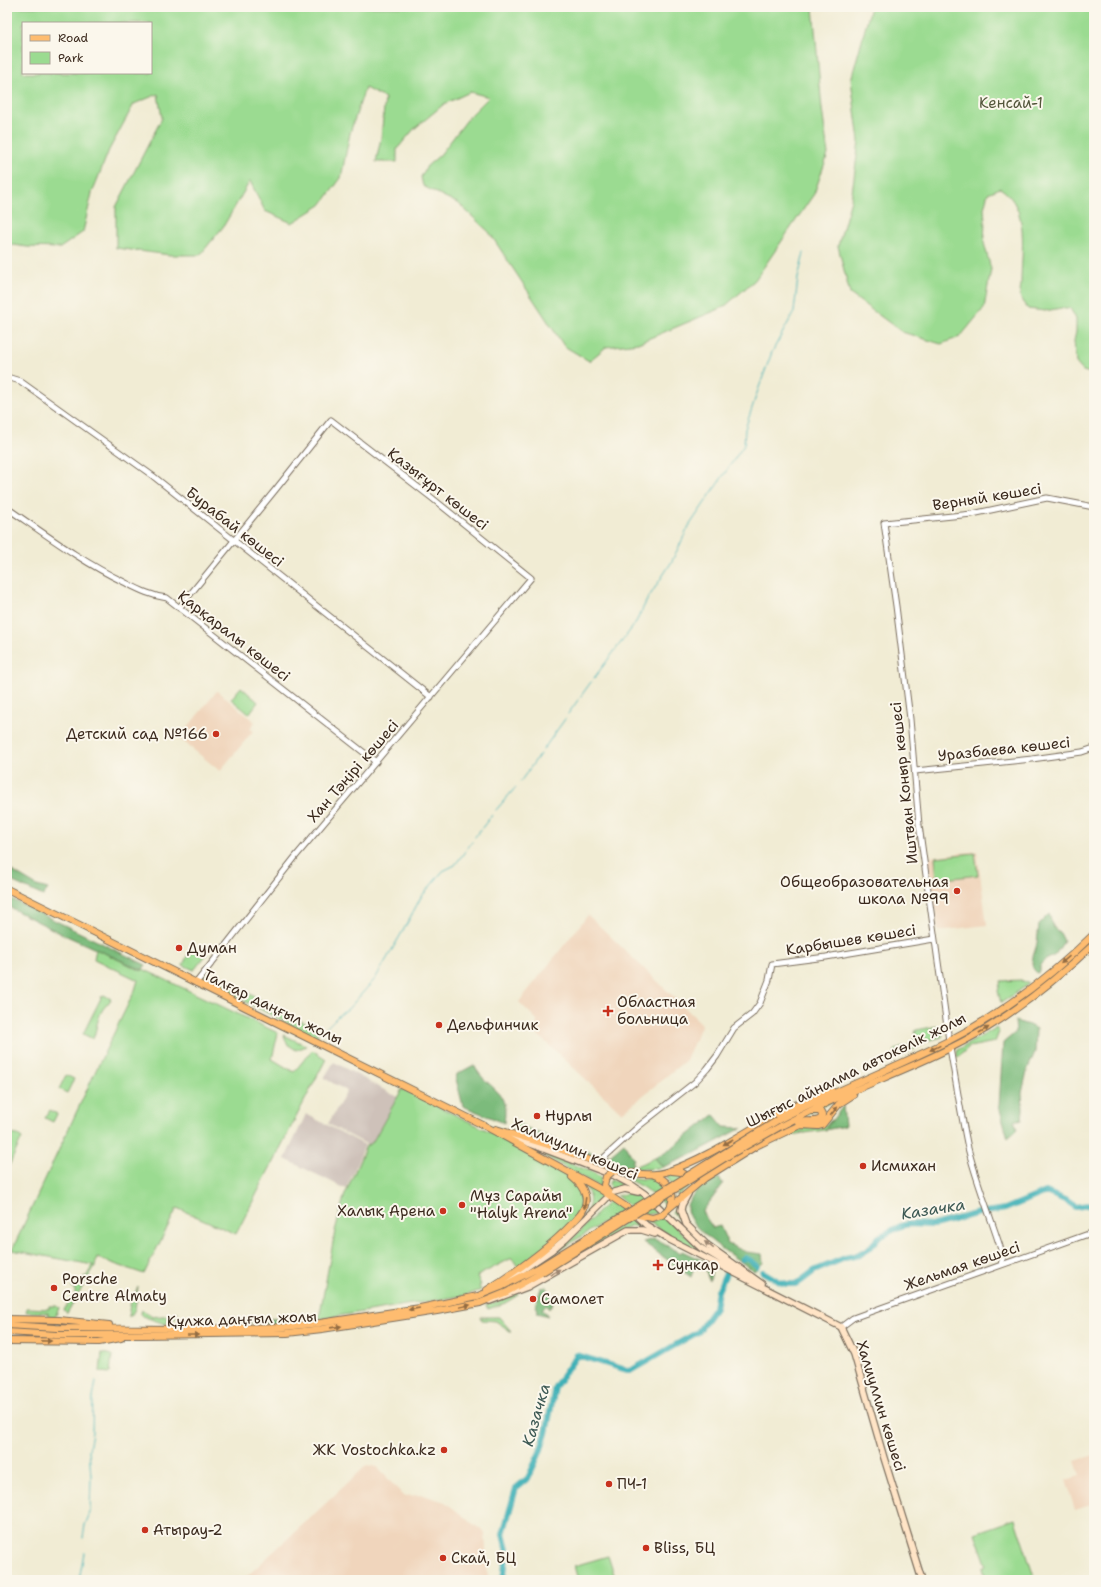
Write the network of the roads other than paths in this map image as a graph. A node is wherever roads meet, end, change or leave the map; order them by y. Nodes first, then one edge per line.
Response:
1 (7, 377) edge
2 (1094, 507) edge
3 (7, 508) edge
4 (884, 522) joint
5 (234, 540) junction
6 (531, 578) joint
7 (179, 608) junction
8 (431, 697) junction
9 (1094, 748) edge
10 (376, 762) junction
11 (915, 771) junction
12 (7, 889) edge
13 (1094, 934) edge
14 (934, 939) junction
15 (1094, 944) edge
16 (196, 983) junction
17 (949, 1041) junction
18 (950, 1048) junction
19 (877, 1082) junction
20 (852, 1084) junction
21 (806, 1113) junction
22 (779, 1123) junction
23 (485, 1126) junction
24 (598, 1163) junction
25 (555, 1164) junction
26 (624, 1171) junction
27 (668, 1172) junction
28 (651, 1174) junction
29 (694, 1186) junction
30 (606, 1196) junction
31 (614, 1196) junction
32 (670, 1207) junction
33 (626, 1208) junction
34 (661, 1212) junction
35 (1094, 1232) edge
36 (670, 1240) junction
37 (717, 1264) joint
38 (1001, 1265) junction
39 (540, 1270) junction
40 (763, 1285) junction
41 (487, 1290) junction
42 (466, 1299) junction
43 (786, 1299) junction
44 (480, 1303) junction
45 (7, 1319) edge
46 (7, 1325) edge
47 (841, 1327) junction
48 (140, 1329) junction
49 (7, 1332) edge
50 (142, 1335) junction
51 (7, 1340) edge
52 (922, 1580) edge

1 - 5 street, Бурабай көшесі
2 - 4 street, Верный көшесі
3 - 7 street, Қарқаралы көшесі
4 - 11 street, Иштван Коныр көшесі
5 - 6 street, Қазығұрт көшесі
5 - 7 street
5 - 8 street, Бурабай көшесі
6 - 8 street, Хан Тәңірі көшесі
7 - 10 street, Қарқаралы көшесі
8 - 10 street, Хан Тәңірі көшесі
9 - 11 street, Уразбаева көшесі
10 - 16 street, Хан Тәңірі көшесі
11 - 14 street, Иштван Коныр көшесі
12 - 16 main road, Талғар даңғыл жолы
13 -> 17 main road, Шығыс айналма автокөлік жолы
14 - 17 street, Иштван Коныр көшесі
14 - 24 street, Карбышев көшесі
18 -> 15 main road, Шығыс айналма автокөлік жолы
16 - 23 main road, Талғар даңғыл жолы
17 -> 20 main road, Шығыс айналма автокөлік жолы
18 - 19 main road, Шығыс айналма автокөлік жолы
18 - 38 street
19 - 21 main road, Шығыс айналма автокөлік жолы
29 -> 19 main road
20 - 22 main road, Шығыс айналма автокөлік жолы
20 -> 27 main road
21 - 22 main road, Шығыс айналма автокөлік жолы
21 - 27 main road
22 - 39 main road, Шығыс айналма автокөлік жолы, bridge
23 - 24 main road, Халлиулин көшесі
23 - 25 main road, Халлиулин көшесі
23 - 34 main road, Халлиулин көшесі
24 - 26 main road, Халлиулин көшесі
25 - 30 main road, Халлиулин көшесі
25 -> 41 main road
26 - 28 main road
26 - 31 main road, bridge
27 - 28 main road
28 - 32 main road
29 - 32 main road
40 -> 29 main road
30 - 31 main road, Халлиулин көшесі
30 - 41 main road
31 - 33 main road, Халлиулин көшесі
31 - 34 main road
32 - 34 main road, bridge
33 - 34 main road
33 - 36 main road, Халлиулин көшесі
34 - 40 main road, Халлиулин көшесі
35 - 38 street, Жельмая көшесі
36 - 37 main road, Халлиулин көшесі
44 -> 36 main road
37 - 43 main road, Халиуллин көшесі
38 - 47 street, Жельмая көшесі
39 - 42 main road, Құлжа даңғыл жолы
39 - 44 main road, Құлжа даңғыл жолы
40 - 43 main road, Халлиулин көшесі
41 - 42 main road
42 -> 48 main road, Құлжа даңғыл жолы
43 - 47 main road, Халиуллин көшесі
50 -> 44 main road, Құлжа даңғыл жолы
45 - 48 main road
46 - 48 main road, Құлжа даңғыл жолы
47 - 52 main road, Халиуллин көшесі
49 - 50 main road, Құлжа даңғыл жолы
51 -> 50 main road

